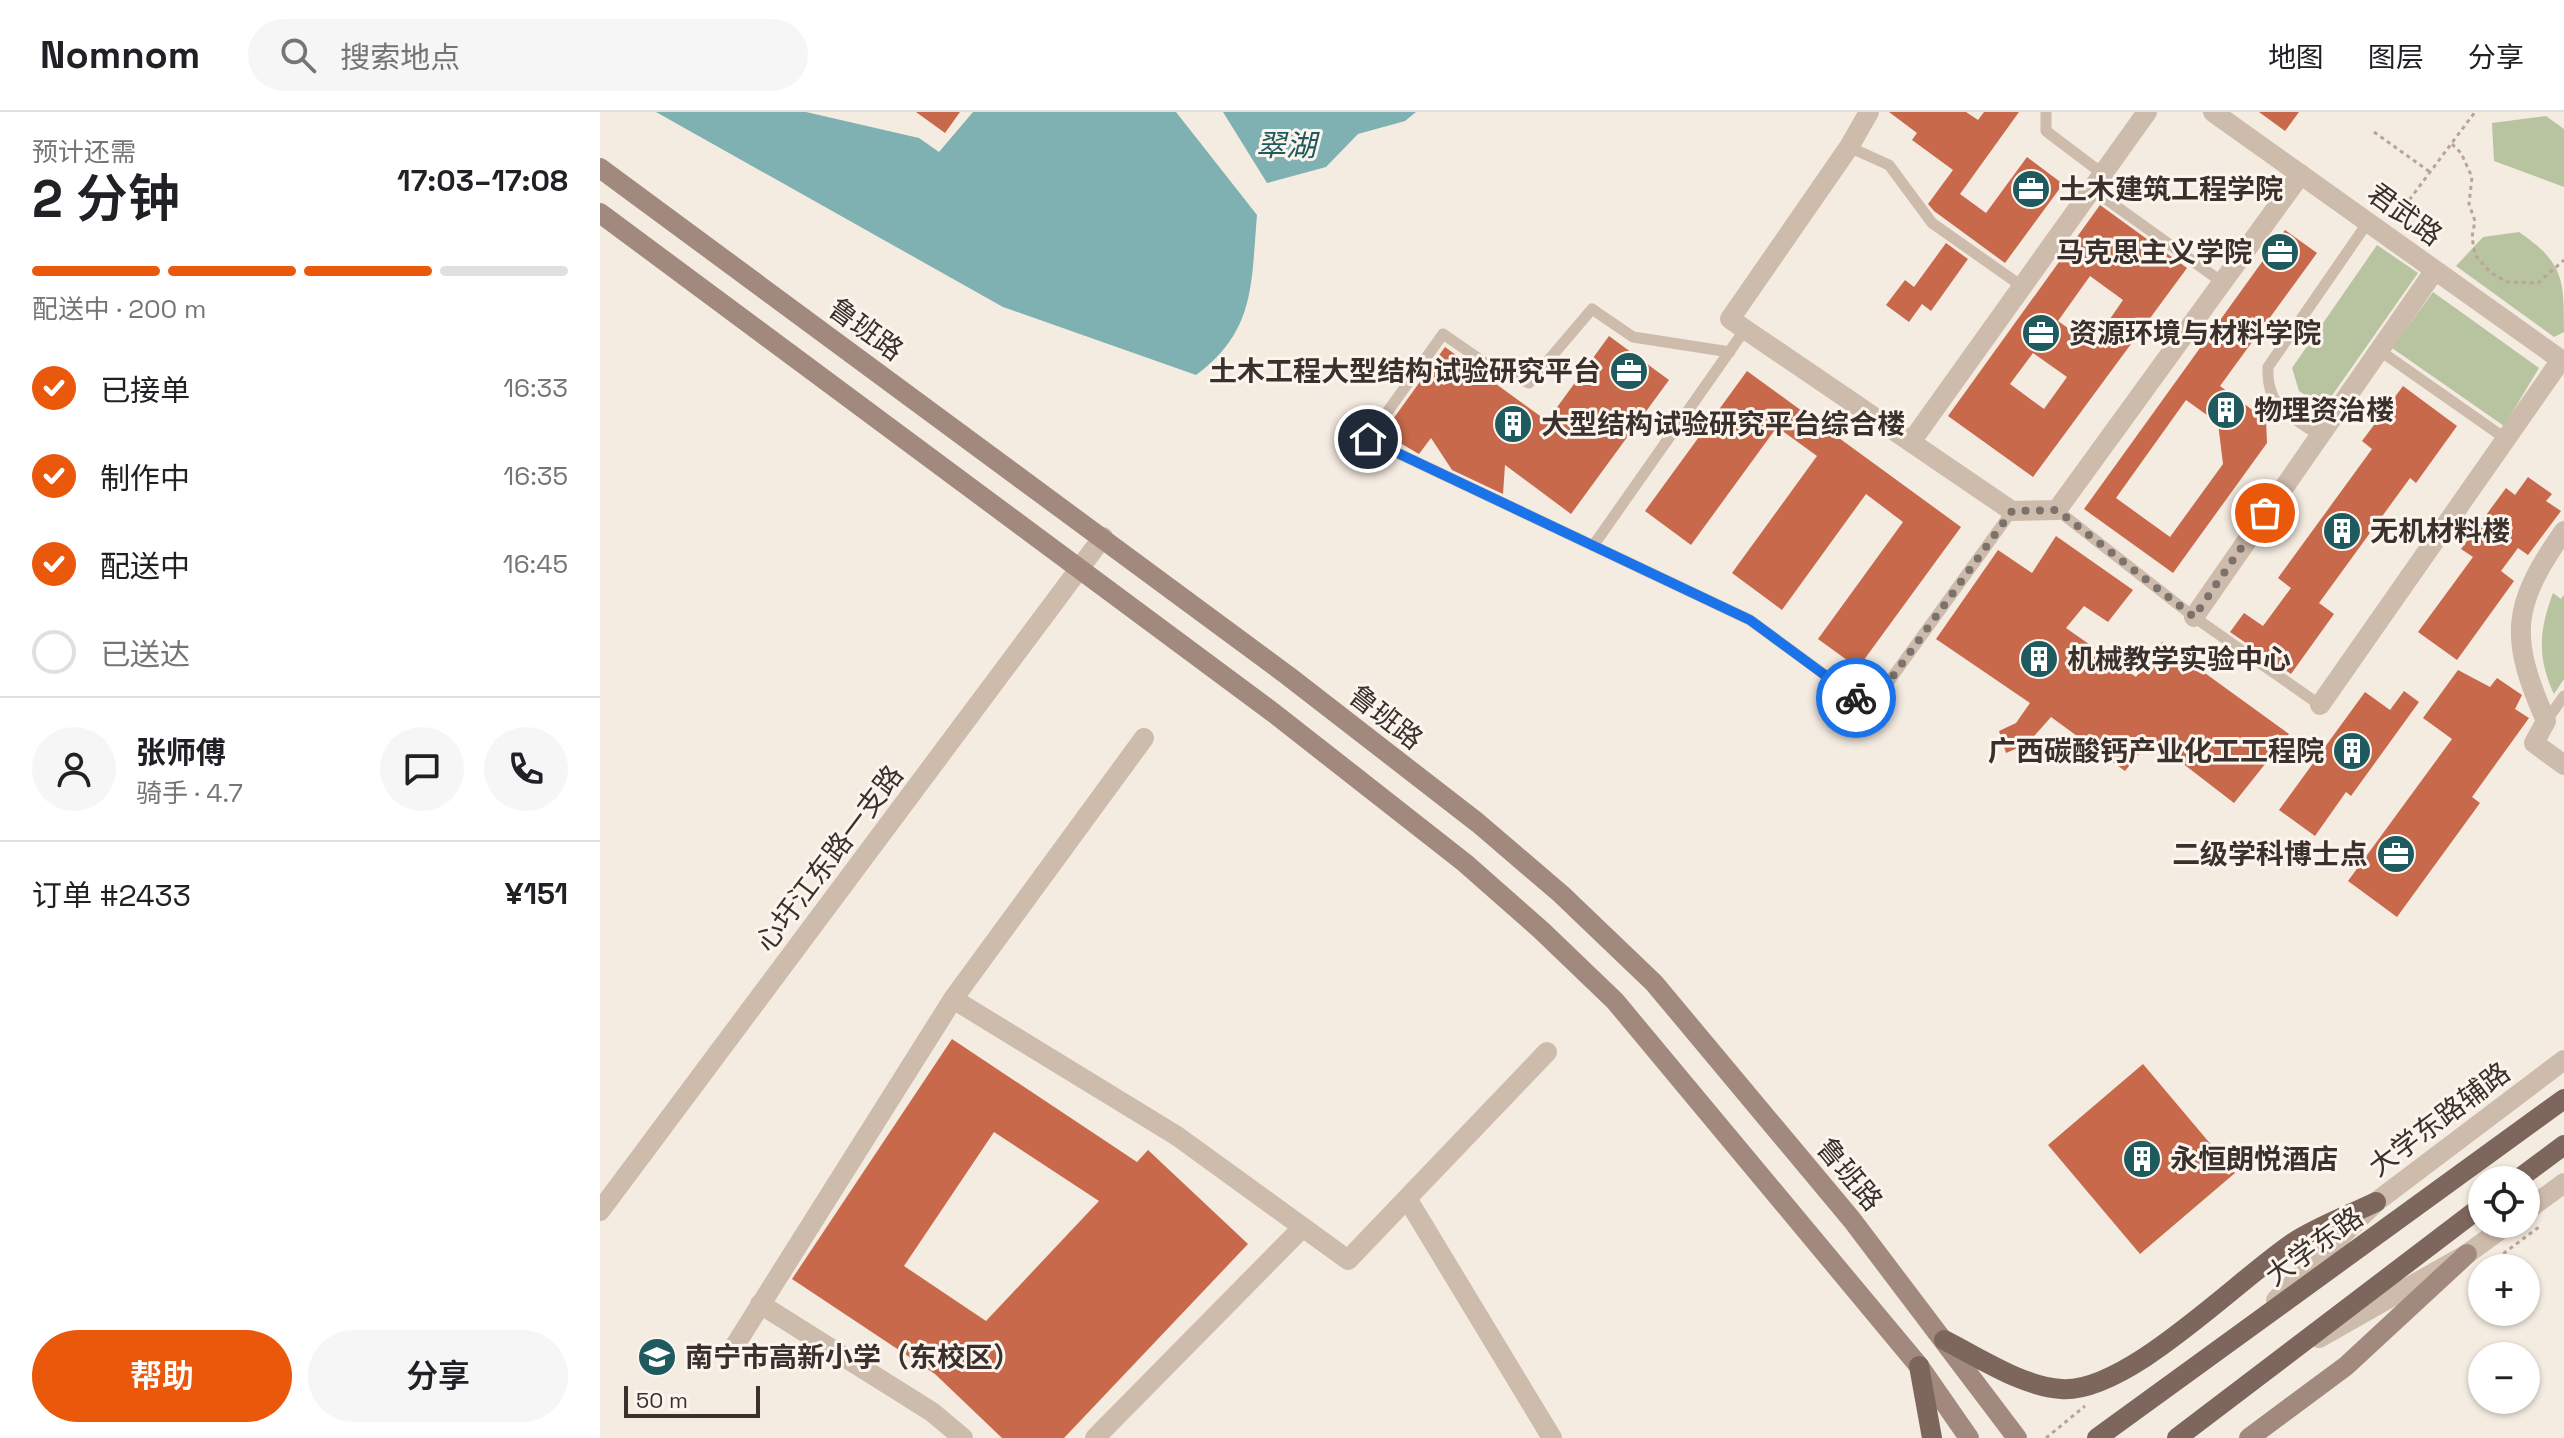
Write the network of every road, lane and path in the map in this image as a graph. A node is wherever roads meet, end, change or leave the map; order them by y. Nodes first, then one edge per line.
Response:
1 (1869, 112) edge
2 (2046, 112) edge
3 (2147, 112) edge
4 (2213, 112) edge
5 (2475, 112) edge
6 (2374, 132) dead end
7 (2452, 144) junction
8 (1849, 147) junction
9 (600, 168) edge
10 (2430, 172) junction
11 (2301, 174) junction
12 (2098, 181) junction
13 (600, 213) edge
14 (2395, 219) dead end
15 (2368, 222) junction
16 (2564, 260) edge
17 (2435, 270) junction
18 (2222, 282) junction
19 (2023, 287) junction
20 (1746, 328) junction
21 (2379, 350) junction
22 (1730, 352) junction
23 (2563, 361) edge
24 (2318, 435) junction
25 (2506, 439) junction
26 (1911, 442) junction
27 (2057, 510) junction
28 (2012, 511) junction
29 (2564, 531) edge
30 (1103, 537) junction
31 (1593, 546) junction
32 (1080, 569) junction
33 (2194, 617) junction
34 (2564, 696) edge
35 (2320, 705) joint
36 (2546, 721) junction
37 (1144, 738) dead end
38 (2564, 765) edge
39 (953, 999) junction
40 (1547, 1052) dead end
41 (2564, 1060) edge
42 (2564, 1099) edge
43 (2564, 1145) edge
44 (2536, 1166) edge
45 (2564, 1183) edge
46 (1408, 1200) junction
47 (2540, 1201) edge
48 (2376, 1202) junction
49 (600, 1211) edge
50 (2468, 1217) edge
51 (2541, 1226) dead end
52 (1303, 1227) junction
53 (2489, 1238) edge
54 (2467, 1254) junction
55 (2503, 1254) edge
56 (760, 1304) junction
57 (2249, 1327) junction
58 (1944, 1340) junction
59 (734, 1347) dead end
60 (2274, 1364) junction
61 (1919, 1366) junction
62 (963, 1438) edge
63 (1095, 1438) edge
64 (1552, 1438) edge
65 (1932, 1438) edge
66 (1969, 1438) edge
67 (2017, 1438) edge
68 (2097, 1438) edge
69 (2177, 1438) edge
70 (2249, 1438) edge

1 - 8 street
2 - 12 lane
3 - 12 street
4 - 11 street, 君武路
5 - 7 path
6 - 10 path
7 - 10 path
7 - 16 path
8 - 19 lane
8 - 20 street
9 - 30 main road, 鲁班路
10 - 14 path
11 - 15 street, 君武路
11 - 18 street
12 - 18 lane
12 - 19 street
13 - 32 main road
15 - 17 street, 君武路
15 - 24 lane
17 - 21 street
17 - 23 street, 君武路
18 - 27 street
19 - 26 street
20 - 22 lane
20 - 26 street
21 - 24 street
21 - 25 lane
22 - 31 lane
22 - 31 lane
23 - 25 street
24 - 33 street
25 - 35 street
26 - 28 street
27 - 28 street
27 - 33 lane
28 - 31 lane
29 - 36 street
30 - 32 street, 心圩江东路一支路
30 - 58 main road, 鲁班路
32 - 49 street, 心圩江东路一支路
32 - 61 main road
33 - 35 lane
34 - 36 lane
36 - 38 street
37 - 39 street
39 - 52 street
39 - 56 street
40 - 46 street
41 - 48 street, 大学东路辅路
42 - 57 main road, 大学东路
43 - 44 main road
45 - 47 street
46 - 52 street
46 - 64 street
48 - 57 street, 大学东路辅路
48 - 58 main road
50 - 60 main road
51 - 55 path
52 - 63 street
53 - 54 street
54 - 60 street
54 - 70 main road
56 - 59 street
56 - 62 street
57 - 68 main road, 大学东路
58 - 67 main road, 鲁班路
60 - 69 main road
61 - 65 main road
61 - 66 main road

